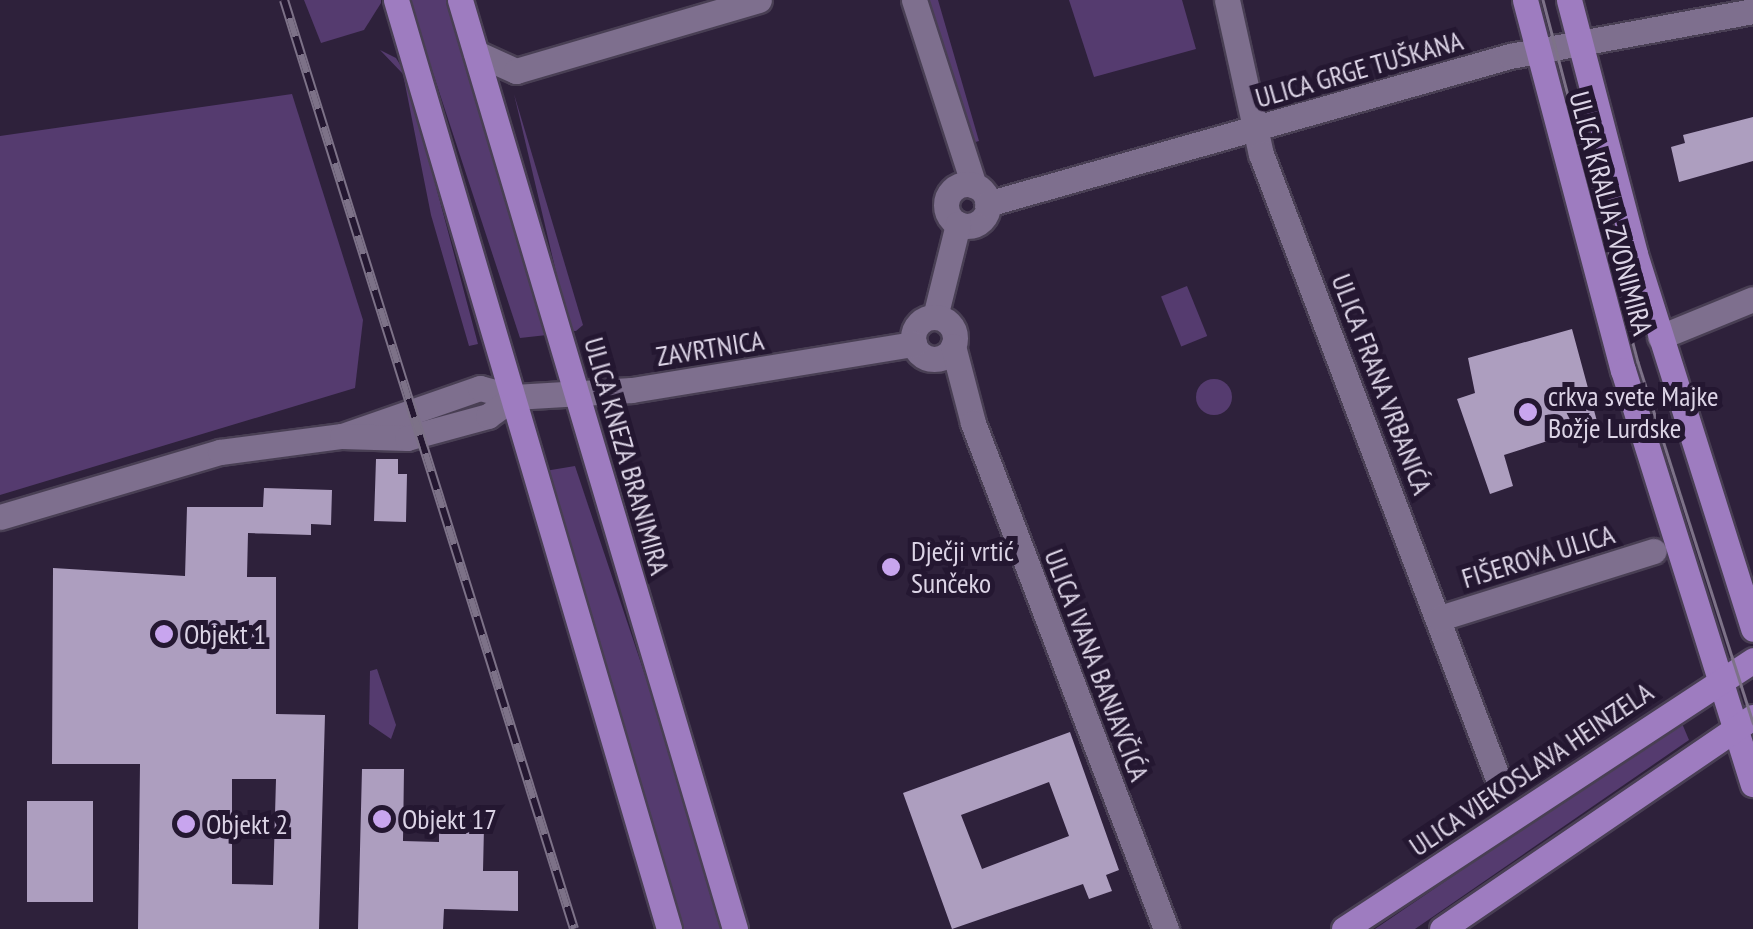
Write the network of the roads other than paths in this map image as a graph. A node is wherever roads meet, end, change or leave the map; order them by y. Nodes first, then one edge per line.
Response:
1 (396, 0) edge
2 (460, 0) edge
3 (759, 0) edge
4 (914, 0) edge
5 (1227, 0) edge
6 (1525, 0) edge
7 (1569, 0) edge
8 (1753, 10) edge
9 (1578, 42) junction
10 (1536, 50) junction
11 (476, 54) junction
12 (516, 72) junction
13 (494, 112) junction
14 (1255, 131) junction
15 (971, 194) junction
16 (958, 224) junction
17 (1753, 299) edge
18 (1660, 337) junction
19 (933, 350) junction
20 (578, 394) junction
21 (514, 397) junction
22 (0, 517) edge
23 (1654, 551) dead end
24 (1440, 618) junction
25 (1753, 630) edge
26 (1753, 660) edge
27 (1716, 682) junction
28 (1744, 723) edge
29 (1500, 784) dead end
30 (1753, 784) edge
31 (669, 929) edge
32 (736, 929) edge
33 (1166, 929) edge
34 (1344, 929) edge
35 (1442, 929) edge

1 - 21 main road
2 - 11 main road, ULICA KNEZA BRANIMIRA
3 - 12 street
4 - 15 street
5 - 14 street, ULICA FRANA VRBANIĆA
6 - 10 main road, ULICA KRALJA ZVONIMIRA
7 - 9 main road, ULICA KRALJA ZVONIMIRA
8 - 9 street, ULICA GRGE TUŠKANA
9 - 10 street, ULICA GRGE TUŠKANA
9 - 18 main road, ULICA KRALJA ZVONIMIRA
10 - 14 street, ULICA GRGE TUŠKANA
10 - 27 main road, ULICA KRALJA ZVONIMIRA
11 - 12 street
11 - 13 main road, ULICA KNEZA BRANIMIRA
12 - 13 street
13 - 20 main road, ULICA KNEZA BRANIMIRA
14 - 15 street, ULICA GRGE TUŠKANA
14 - 24 street, ULICA FRANA VRBANIĆA
15 - 16 street
15 - 16 street, ULICA GRGE TUŠKANA
16 - 19 street
17 - 18 street
18 - 25 main road, ULICA KRALJA ZVONIMIRA
19 - 20 street, ZAVRTNICA
19 - 33 street, ULICA IVANA BANJAVČIĆA
20 - 21 street, ZAVRTNICA
20 - 32 main road, ULICA KNEZA BRANIMIRA
21 - 22 street, ZAVRTNICA
21 - 31 main road
23 - 24 street, FIŠEROVA ULICA
24 - 29 street, ULICA FRANA VRBANIĆA
26 - 27 main road, ULICA VJEKOSLAVA HEINZELA
27 - 28 main road, ULICA KRALJA ZVONIMIRA
27 - 34 main road, ULICA VJEKOSLAVA HEINZELA
28 - 30 main road, ULICA KRALJA ZVONIMIRA
28 - 35 main road

